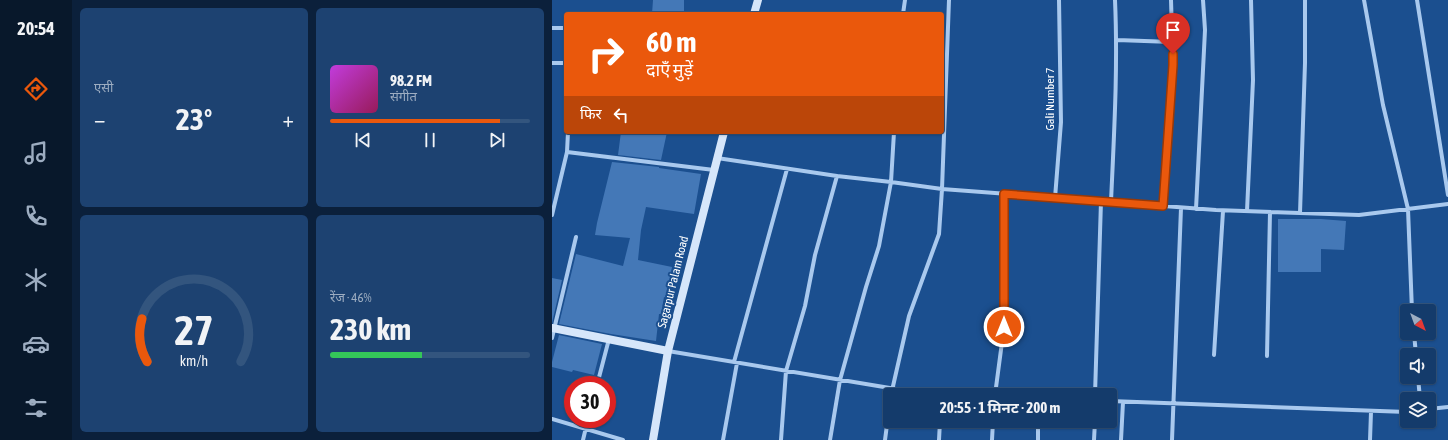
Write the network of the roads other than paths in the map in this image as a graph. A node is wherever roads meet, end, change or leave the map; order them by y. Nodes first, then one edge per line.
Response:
1 (758, 0) edge
2 (905, 0) edge
3 (949, 0) edge
4 (1059, 0) edge
5 (1116, 0) edge
6 (1171, 0) edge
7 (1203, 0) edge
8 (1251, 0) edge
9 (1304, 0) edge
10 (1364, 0) edge
11 (1417, 0) edge
12 (755, 12) edge
13 (903, 12) edge
14 (552, 28) edge
15 (564, 28) edge
16 (1117, 40) junction
17 (1172, 42) junction
18 (552, 63) edge
19 (564, 63) edge
20 (568, 134) edge
21 (723, 134) edge
22 (894, 134) edge
23 (567, 152) junction
24 (717, 158) junction
25 (787, 169) junction
26 (714, 170) junction
27 (836, 176) junction
28 (891, 182) junction
29 (942, 189) junction
30 (1004, 194) junction
31 (1448, 195) edge
32 (1055, 198) junction
33 (1101, 201) junction
34 (1111, 202) junction
35 (1448, 204) edge
36 (1163, 206) junction
37 (1181, 208) junction
38 (1196, 209) junction
39 (1408, 209) junction
40 (1223, 211) junction
41 (1247, 211) junction
42 (1270, 212) junction
43 (1300, 213) junction
44 (552, 215) edge
45 (576, 237) dead end
46 (1412, 304) edge
47 (553, 328) edge
48 (552, 338) edge
49 (609, 339) junction
50 (668, 351) junction
51 (1214, 355) dead end
52 (1267, 356) dead end
53 (735, 362) junction
54 (786, 371) junction
55 (599, 376) edge
56 (840, 380) junction
57 (886, 388) edge
58 (892, 388) edge
59 (996, 388) edge
60 (1095, 388) edge
61 (1117, 402) edge
62 (1123, 402) junction
63 (1172, 404) junction
64 (1448, 407) edge
65 (1436, 409) edge
66 (1371, 412) junction
67 (1400, 412) edge
68 (552, 419) edge
69 (887, 428) edge
70 (940, 428) edge
71 (993, 428) edge
72 (1038, 428) edge
73 (1095, 428) edge
74 (586, 429) junction
75 (583, 440) edge
76 (623, 440) edge
77 (653, 440) edge
78 (723, 440) edge
79 (781, 440) edge
80 (830, 440) edge
81 (885, 440) edge
82 (939, 440) edge
83 (992, 440) edge
84 (1038, 440) edge
85 (1094, 440) edge
86 (1121, 440) edge
87 (1172, 440) edge
88 (1370, 440) edge

1 - 12 street
2 - 13 street
3 - 29 street
4 - 32 street, Gali Number 7
5 - 16 street
6 - 17 street
7 - 38 street
8 - 41 street
9 - 43 street
10 - 39 street
11 - 31 street
14 - 15 street
16 - 17 street
16 - 34 street
17 - 36 street
18 - 19 street
20 - 23 street
21 - 24 street, Sagarpur Palam Road
22 - 28 street
23 - 26 street
23 - 44 street
24 - 25 street
24 - 26 street, Sagarpur Palam Road
25 - 27 street
25 - 53 street
26 - 50 street, Sagarpur Palam Road
27 - 28 street
27 - 54 street
28 - 29 street
28 - 56 street
29 - 30 street
29 - 58 street
30 - 32 street
30 - 59 street
32 - 33 street
33 - 34 street
33 - 60 street
34 - 36 street
35 - 39 street
36 - 37 street
37 - 38 street
37 - 63 street
38 - 40 street
39 - 43 street
39 - 46 street
40 - 41 street
40 - 51 street
41 - 42 street
42 - 43 street
42 - 52 street
45 - 47 street
47 - 48 street
47 - 49 street
49 - 50 street
49 - 55 street
50 - 53 street
50 - 77 street, Sagarpur Palam Road
53 - 54 street
53 - 78 street
54 - 56 street
54 - 79 street
56 - 57 street
56 - 80 street
61 - 62 street
62 - 63 street
62 - 86 street
63 - 66 street
63 - 87 street
64 - 65 street
66 - 67 street
66 - 88 street
68 - 74 street
69 - 81 street
70 - 82 street
71 - 83 street
72 - 84 street
73 - 85 street
74 - 75 street
74 - 76 street

